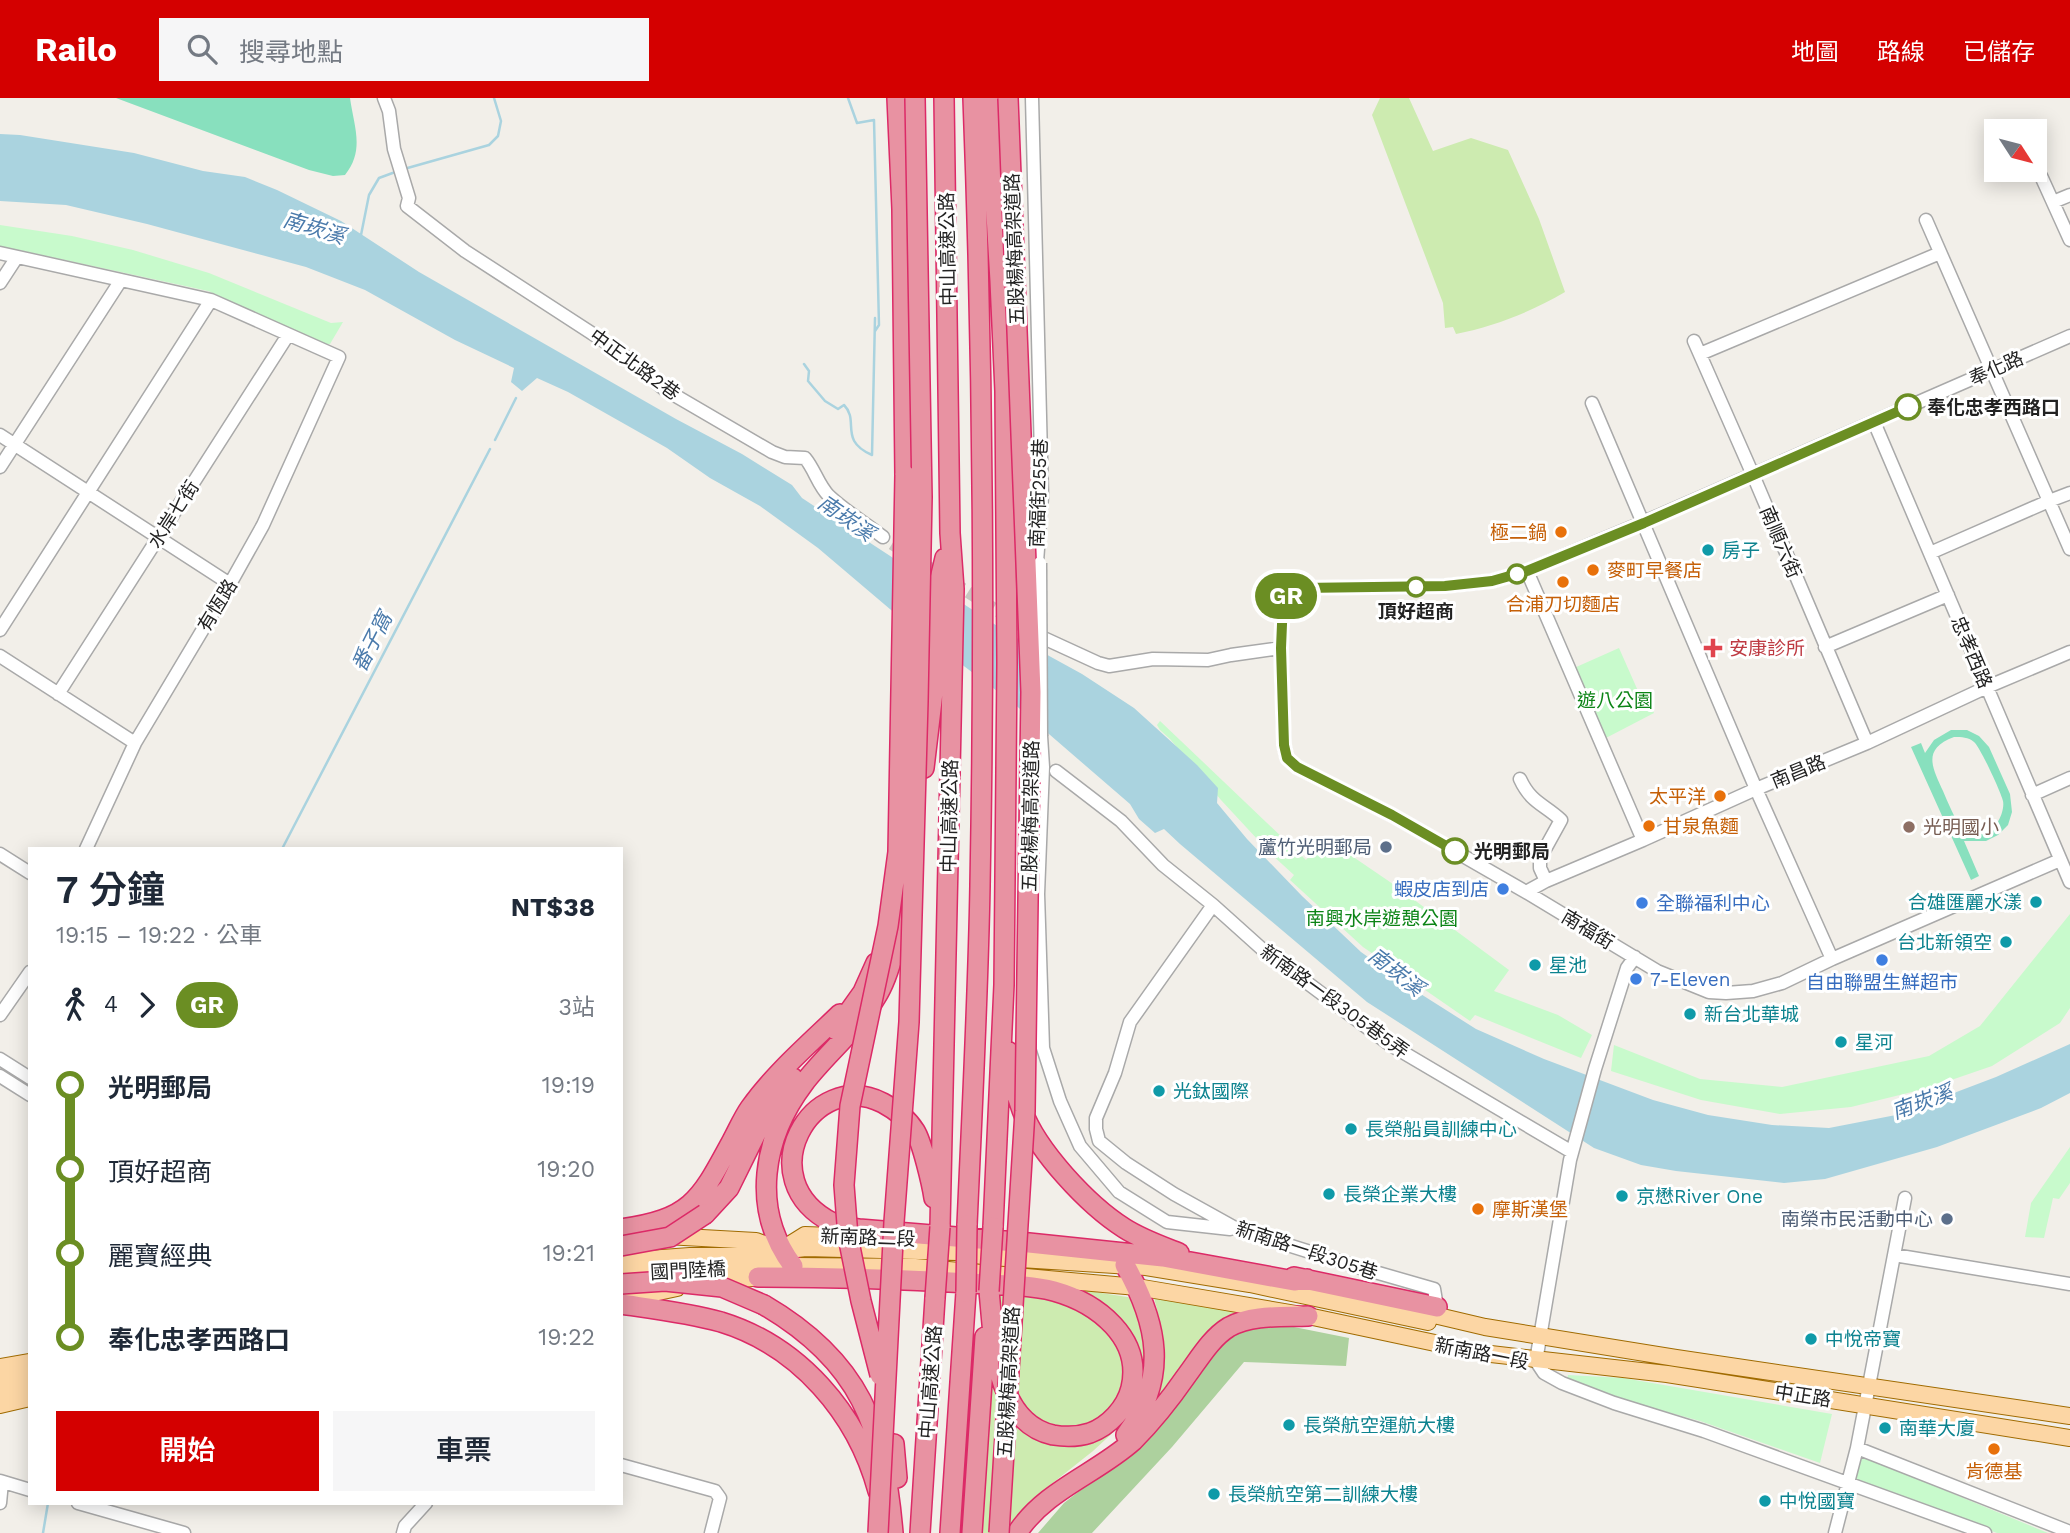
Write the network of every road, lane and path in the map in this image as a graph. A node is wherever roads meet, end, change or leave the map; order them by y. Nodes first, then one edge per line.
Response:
1 (384, 98) edge
2 (897, 98) edge
3 (915, 98) edge
4 (944, 98) edge
5 (973, 98) edge
6 (989, 98) edge
7 (1008, 98) edge
8 (1016, 98) edge
9 (1032, 98) edge
10 (2044, 182) edge
11 (2070, 195) edge
12 (2053, 202) junction
13 (1926, 219) dead end
14 (2070, 240) edge
15 (0, 253) edge
16 (1940, 253) junction
17 (17, 257) junction
18 (121, 280) junction
19 (0, 283) edge
20 (211, 300) junction
21 (288, 335) junction
22 (2070, 336) edge
23 (1694, 341) dead end
24 (1700, 354) junction
25 (1991, 371) junction
26 (1592, 403) dead end
27 (1874, 422) junction
28 (0, 435) edge
29 (14, 445) junction
30 (0, 467) edge
31 (1754, 475) junction
32 (88, 492) junction
33 (2070, 493) edge
34 (1042, 496) junction
35 (2049, 501) junction
36 (1644, 523) junction
37 (158, 537) junction
38 (883, 537) tunnel mouth
39 (2070, 549) edge
40 (1930, 553) junction
41 (1527, 571) junction
42 (230, 584) junction
43 (947, 584) junction
44 (1289, 592) joint
45 (1948, 595) junction
46 (1010, 623) junction
47 (0, 630) edge
48 (1825, 647) junction
49 (1281, 648) junction
50 (2070, 652) edge
51 (0, 656) edge
52 (1987, 687) junction
53 (58, 694) junction
54 (135, 743) junction
55 (1867, 743) junction
56 (1056, 771) dead end
57 (2070, 778) edge
58 (1520, 779) dead end
59 (1756, 789) junction
60 (2032, 795) junction
61 (1643, 840) junction
62 (87, 847) edge
63 (0, 854) edge
64 (2060, 860) junction
65 (28, 872) edge
66 (1546, 881) junction
67 (2070, 882) edge
68 (907, 884) junction
69 (1526, 892) junction
70 (1213, 905) junction
71 (884, 945) junction
72 (1635, 957) junction
73 (1832, 959) junction
74 (28, 975) edge
75 (1004, 985) junction
76 (863, 992) junction
77 (0, 1015) edge
78 (0, 1059) edge
79 (0, 1076) edge
80 (28, 1077) edge
81 (28, 1094) edge
82 (1572, 1152) junction
83 (1905, 1198) dead end
84 (940, 1227) junction
85 (1237, 1229) junction
86 (623, 1232) edge
87 (623, 1232) edge
88 (961, 1240) junction
89 (623, 1247) edge
90 (1894, 1255) junction
91 (787, 1258) junction
92 (623, 1261) edge
93 (1125, 1265) junction
94 (755, 1266) junction
95 (951, 1271) joint
96 (623, 1274) edge
97 (1307, 1279) junction
98 (623, 1284) edge
99 (2070, 1284) edge
100 (1137, 1287) junction
101 (989, 1291) junction
102 (623, 1301) edge
103 (623, 1302) edge
104 (1437, 1307) junction
105 (1308, 1316) junction
106 (1540, 1336) junction
107 (1536, 1361) junction
108 (28, 1362) edge
109 (0, 1367) edge
110 (28, 1373) edge
111 (0, 1380) edge
112 (28, 1385) edge
113 (1869, 1385) junction
114 (0, 1392) edge
115 (28, 1398) edge
116 (0, 1405) edge
117 (1865, 1405) junction
118 (2070, 1416) edge
119 (2070, 1438) edge
120 (1857, 1448) junction
121 (623, 1466) edge
122 (1094, 1469) junction
123 (1, 1482) edge
124 (1848, 1483) junction
125 (28, 1489) edge
126 (0, 1503) edge
127 (85, 1505) edge
128 (424, 1505) edge
129 (2070, 1532) edge
130 (184, 1533) edge
131 (403, 1533) edge
132 (710, 1533) edge
133 (878, 1533) edge
134 (887, 1533) edge
135 (893, 1533) edge
136 (899, 1533) edge
137 (920, 1533) edge
138 (950, 1533) edge
139 (972, 1533) edge
140 (999, 1533) edge
141 (1017, 1533) edge
142 (1835, 1533) edge
143 (1985, 1533) edge

1 - 38 street, 中正北路2巷
2 - 71 highway, bridge
3 - 133 highway, bridge
4 - 43 highway, 中山高速公路
5 - 88 highway, 中山高速公路
6 - 46 highway
7 - 140 highway, 五股楊梅高架道路, bridge
8 - 46 highway
9 - 34 street, 南福街255巷
10 - 12 street
11 - 12 street
12 - 14 street
13 - 16 street
15 - 17 street
16 - 24 street
16 - 25 street
17 - 18 street
17 - 19 street
18 - 20 street
18 - 29 street
20 - 21 street
20 - 32 street
21 - 37 street, 水岸七街
21 - 42 street, 有恆路
22 - 25 street, 奉化路
23 - 24 street, 南順六街
24 - 31 street, 南順六街
25 - 27 street, 奉化路
25 - 35 street
26 - 36 street
27 - 31 street, 奉化路
27 - 40 street, 忠孝西路
28 - 29 street
29 - 30 street
29 - 32 street
31 - 36 street, 奉化路
31 - 48 street, 南順六街
32 - 37 street
32 - 47 street
33 - 35 street
34 - 49 street, 南福街255巷
34 - 85 street, bridge
35 - 39 street
35 - 40 street
36 - 41 street, 奉化路
36 - 59 street
37 - 42 street
37 - 53 street, 水岸七街
40 - 45 street, 忠孝西路
41 - 44 street, 奉化路
41 - 61 street
42 - 54 street, 有恆路
43 - 68 highway
43 - 84 highway, 中山高速公路
44 - 49 street, 南福街
45 - 48 street
45 - 52 street, 忠孝西路
46 - 75 highway
48 - 55 street, 南順六街
49 - 69 street, 南福街
50 - 52 street, 南昌路
51 - 53 street
52 - 55 street, 南昌路
52 - 60 street, 忠孝西路
53 - 54 street
54 - 62 street, 有恆路
55 - 59 street, 南昌路
56 - 70 street, 新南路一段305巷5弄
57 - 60 street
58 - 66 street
59 - 61 street, 南昌路
59 - 73 street
60 - 64 street, 忠孝西路
61 - 66 street, 南昌路
63 - 65 street
64 - 67 street, 忠孝西路
64 - 73 street, 南福街
66 - 69 street, 南昌路
68 - 71 highway
68 - 91 highway
69 - 72 street, 南福街
70 - 82 street, 新南路一段305巷5弄
70 - 85 street, 新南路一段305巷
71 - 76 highway
71 - 136 highway, bridge
72 - 73 street, 南福街
72 - 82 street
74 - 77 street
75 - 97 highway
75 - 101 highway, bridge
76 - 87 highway
76 - 89 highway, bridge
78 - 80 street
79 - 81 street
82 - 106 street
83 - 90 street
84 - 97 highway
84 - 137 highway, 中山高速公路, bridge
85 - 104 street, 新南路一段305巷
86 - 91 main road
88 - 91 main road, 新南路二段
88 - 91 main road, 新南路二段
88 - 93 main road, 新南路一段
88 - 106 main road, 新南路一段
88 - 138 highway, 中山高速公路, bridge
90 - 99 street
90 - 113 street
91 - 94 main road
91 - 94 main road
91 - 95 main road, 新南路二段
92 - 94 main road, 國門陸橋
93 - 100 highway
93 - 106 main road, 新南路一段
94 - 96 main road, 國門陸橋
94 - 101 highway
94 - 102 main road
95 - 100 main road, 新南路一段
97 - 104 highway
98 - 135 highway, bridge
100 - 105 main road, 新南路一段
100 - 122 highway
101 - 139 highway
103 - 134 highway
104 - 106 main road, 新南路一段
105 - 107 main road, 新南路一段
105 - 122 highway
106 - 107 street
106 - 113 main road, 中正路
107 - 117 main road, 中正路
107 - 124 street, 新南路一段
108 - 109 main road
110 - 111 main road
112 - 114 main road
113 - 117 street
113 - 118 main road, 中正路
115 - 116 main road
117 - 119 main road, 中正路
117 - 120 street
120 - 124 street
120 - 129 street
121 - 132 street
122 - 141 highway
123 - 125 street
123 - 126 street
124 - 142 street
124 - 143 street, 新南路一段
127 - 130 street
128 - 131 street

